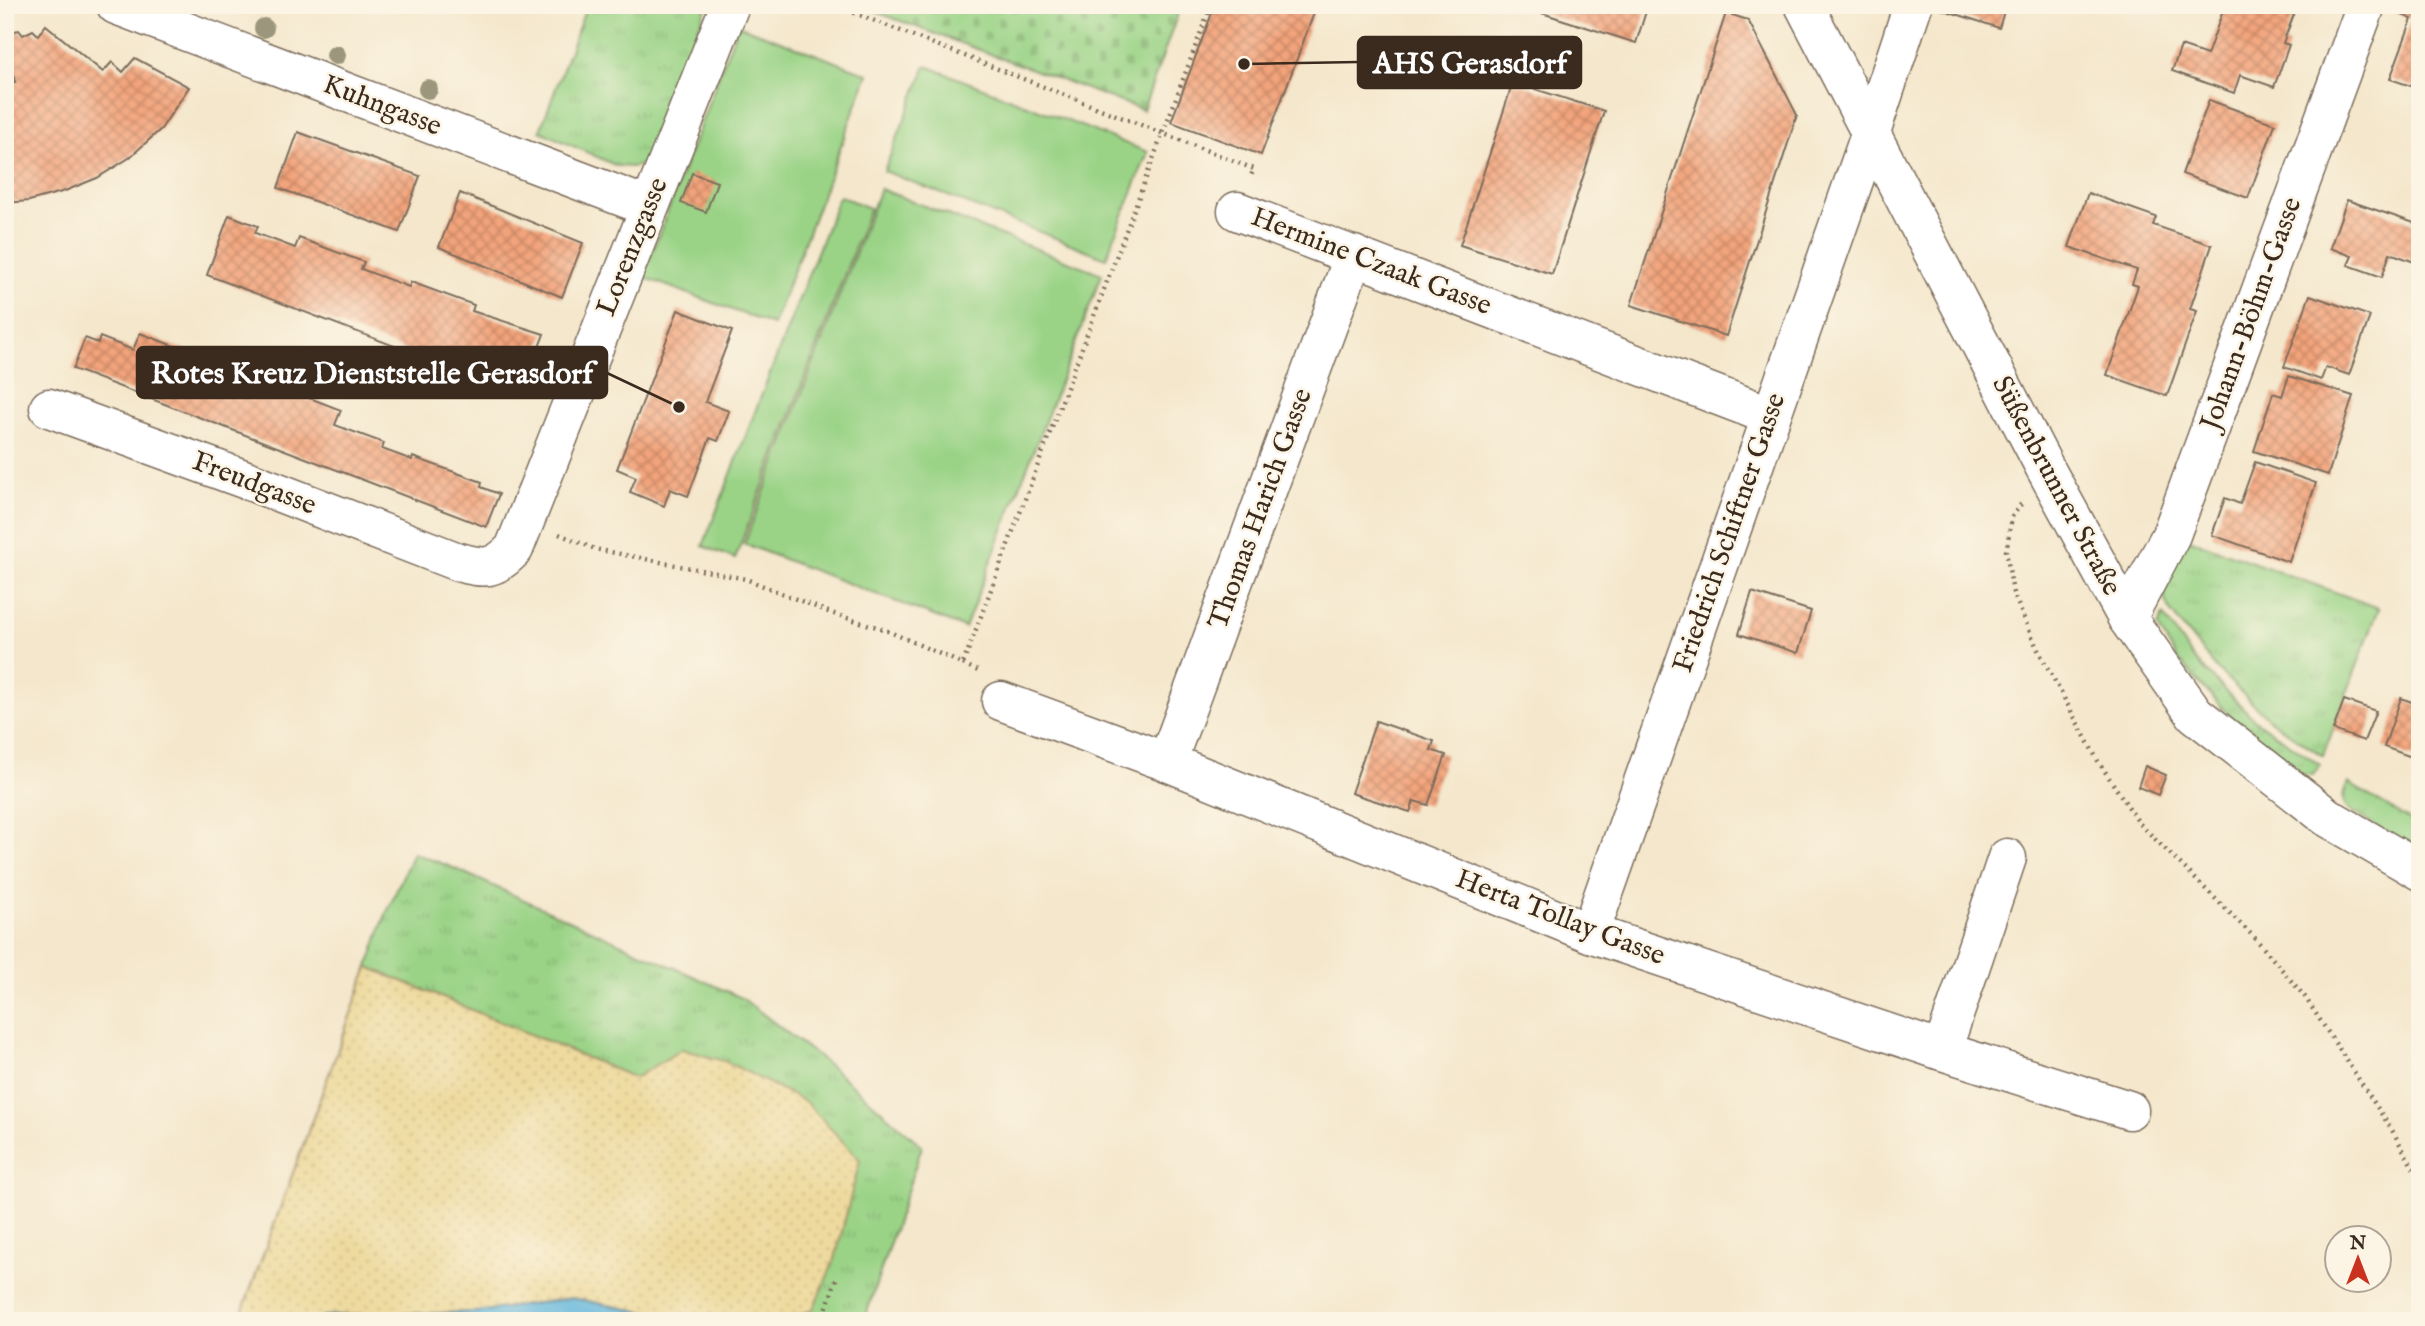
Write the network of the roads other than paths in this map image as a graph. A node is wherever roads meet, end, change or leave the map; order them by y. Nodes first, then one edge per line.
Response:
1 (116, 5) edge
2 (730, 5) edge
3 (1804, 5) edge
4 (1913, 5) edge
5 (2366, 5) edge
6 (1871, 132) junction
7 (649, 207) junction
8 (1237, 211) road end
9 (1354, 255) junction
10 (49, 408) dead end
11 (1771, 416) junction
12 (458, 562) joint
13 (2127, 618) junction
14 (1001, 701) dead end
15 (1167, 762) junction
16 (2007, 858) dead end
17 (2420, 871) edge
18 (1590, 933) junction
19 (1942, 1051) junction
20 (2129, 1110) dead end

1 - 7 street, Kuhngasse
2 - 7 street, Lorenzgasse
3 - 6 street, Süßenbrunner Straße
4 - 6 street, Friedrich Schiftner Gasse
5 - 13 street, Johann-Böhm-Gasse
6 - 11 street, Friedrich Schiftner Gasse
6 - 13 street, Süßenbrunner Straße
7 - 12 street, Lorenzgasse
8 - 9 street, Hermine Czaak Gasse
9 - 11 street, Hermine Czaak Gasse
9 - 15 street, Thomas Harich Gasse
10 - 12 street, Freudgasse
11 - 18 street, Friedrich Schiftner Gasse
13 - 17 street, Süßenbrunner Straße
14 - 15 street, Herta Tollay Gasse
15 - 18 street, Herta Tollay Gasse
16 - 19 street
18 - 19 street, Herta Tollay Gasse
19 - 20 street, Herta Tollay Gasse

